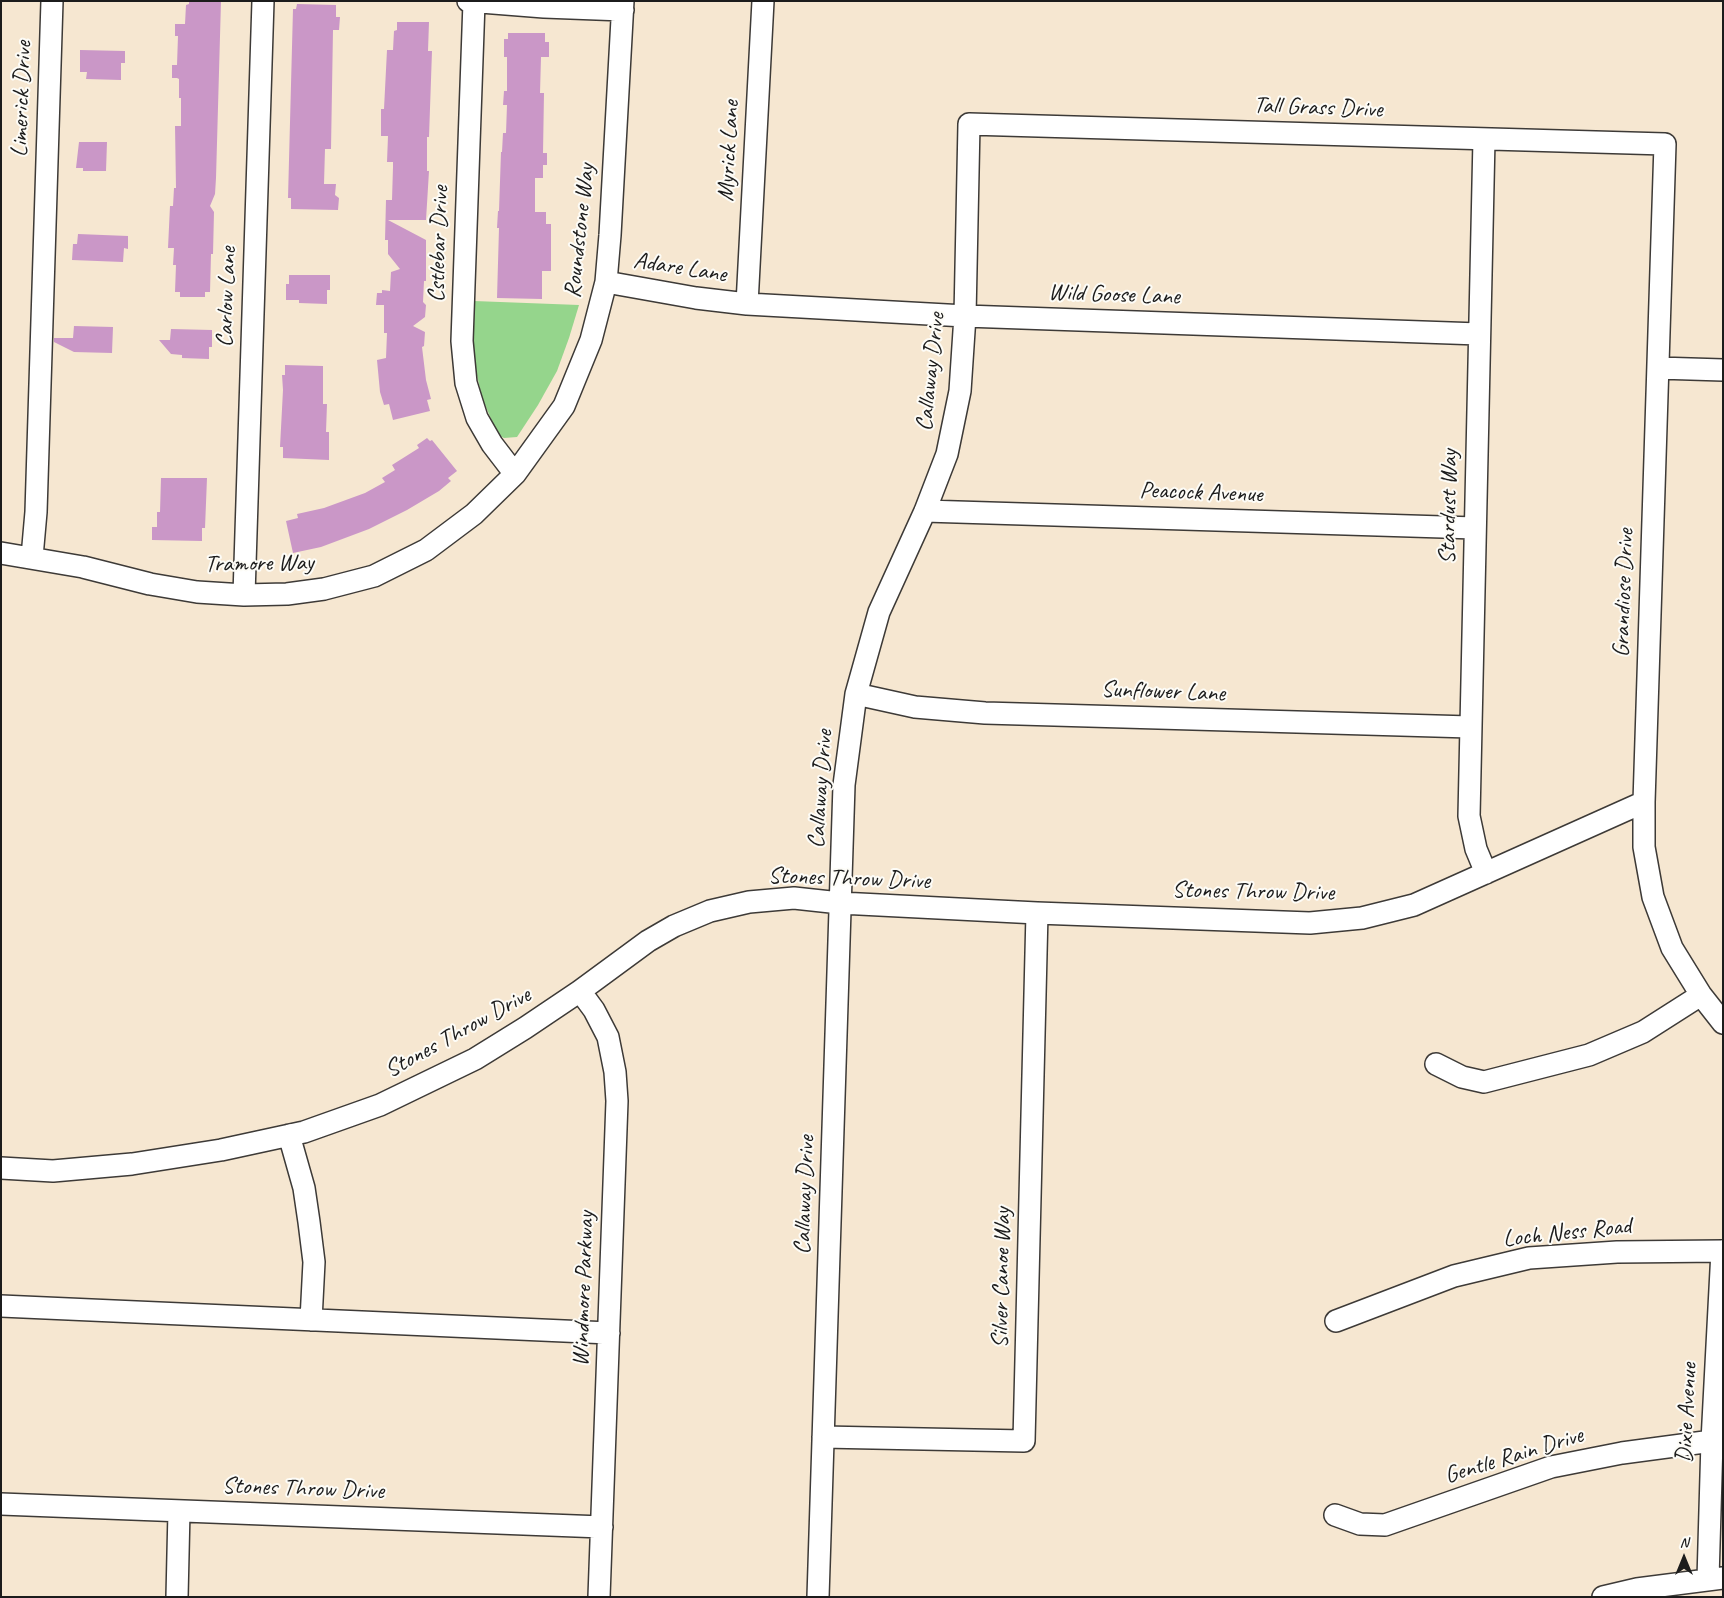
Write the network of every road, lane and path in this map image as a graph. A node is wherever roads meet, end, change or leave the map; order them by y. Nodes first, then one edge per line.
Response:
1 (52, 1) edge
2 (264, 1) edge
3 (763, 1) edge
4 (471, 2) edge
5 (623, 6) edge
6 (968, 124) joint
7 (1484, 139) junction
8 (1665, 144) joint
9 (606, 282) junction
10 (747, 304) junction
11 (965, 316) junction
12 (1479, 334) junction
13 (1658, 368) junction
14 (1723, 370) edge
15 (515, 474) junction
16 (925, 511) junction
17 (1475, 528) junction
18 (1, 553) edge
19 (32, 557) junction
20 (244, 595) junction
21 (856, 694) junction
22 (1470, 727) junction
23 (1644, 802) junction
24 (1486, 873) junction
25 (840, 903) junction
26 (1037, 913) junction
27 (580, 991) junction
28 (1701, 995) junction
29 (1723, 1023) edge
30 (1436, 1064) dead end
31 (289, 1135) junction
32 (1, 1168) edge
33 (1722, 1251) edge
34 (1, 1306) edge
35 (311, 1320) junction
36 (1336, 1321) dead end
37 (609, 1333) junction
38 (823, 1437) junction
39 (1712, 1441) junction
40 (1, 1504) edge
41 (179, 1511) junction
42 (1335, 1515) dead end
43 (602, 1527) junction
44 (1715, 1578) edge
45 (177, 1597) edge
46 (599, 1597) edge
47 (818, 1597) edge
48 (1604, 1597) edge

1 - 19 street, Limerick Drive
2 - 20 street, Carlow Lane
3 - 10 street, Myrick Lane
4 - 5 street
4 - 15 street, Cstlebar Drive
5 - 9 street, Roundstone Way
6 - 7 street, Tall Grass Drive
6 - 11 street, Callaway Drive
7 - 8 street, Tall Grass Drive
7 - 12 street, Stardust Way
8 - 13 street, Grandiose Drive
9 - 10 street, Adare Lane
9 - 15 street, Roundstone Way
10 - 11 street, Wild Goose Lane
11 - 12 street, Wild Goose Lane
11 - 16 street, Callaway Drive
12 - 17 street, Stardust Way
13 - 14 street
13 - 23 street, Grandiose Drive
15 - 20 street, Tramore Way
16 - 17 street, Peacock Avenue
16 - 21 street, Callaway Drive
17 - 22 street, Stardust Way
18 - 19 street, Tramore Way
19 - 20 street, Tramore Way
21 - 22 street, Sunflower Lane
21 - 25 street, Callaway Drive
22 - 24 street, Stardust Way
23 - 24 street, Stones Throw Drive
23 - 28 street, Grandiose Drive
24 - 26 street, Stones Throw Drive
25 - 26 street, Stones Throw Drive
25 - 27 street, Stones Throw Drive
25 - 38 street, Callaway Drive
26 - 38 street, Silver Canoe Way
27 - 31 street, Stones Throw Drive
27 - 37 street, Windmore Parkway
28 - 29 street, Grandiose Drive
28 - 30 street
31 - 32 street, Stones Throw Drive
31 - 35 street
33 - 36 street, Loch Ness Road
33 - 39 street, Dixie Avenue
34 - 35 street
35 - 37 street
37 - 43 street, Windmore Parkway
38 - 47 street, Callaway Drive
39 - 42 street, Gentle Rain Drive
39 - 44 street, Dixie Avenue
40 - 41 street, Stones Throw Drive
41 - 43 street, Stones Throw Drive
41 - 45 street
43 - 46 street, Windmore Parkway
44 - 48 street

